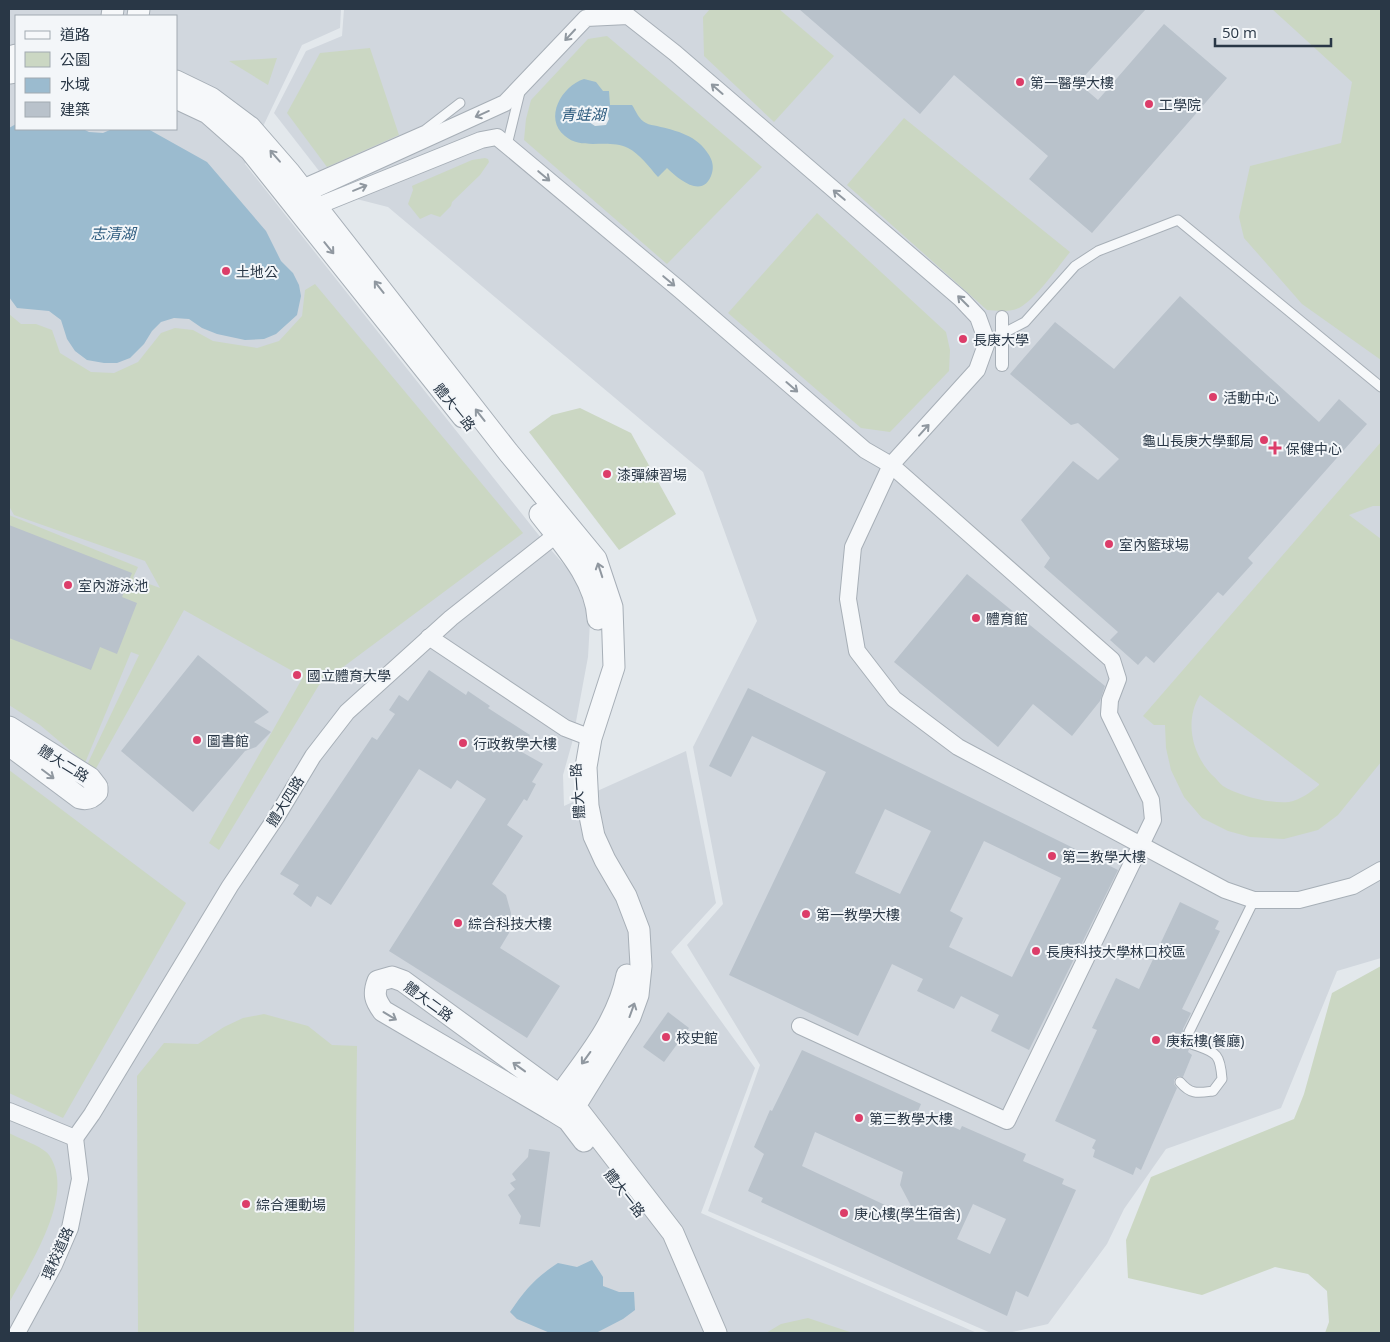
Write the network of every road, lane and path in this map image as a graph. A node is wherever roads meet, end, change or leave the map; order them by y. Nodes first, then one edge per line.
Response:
1 (594, 13) edge
2 (178, 82) edge
3 (521, 87) junction
4 (178, 99) edge
5 (460, 103) dead end
6 (507, 145) junction
7 (308, 196) junction
8 (341, 209) dead end
9 (1002, 317) dead end
10 (987, 342) junction
11 (1002, 365) dead end
12 (1381, 387) edge
13 (891, 465) junction
14 (562, 530) junction
15 (429, 637) junction
16 (9, 727) edge
17 (585, 736) junction
18 (9, 745) edge
19 (1141, 844) junction
20 (1381, 870) edge
21 (1254, 900) junction
22 (800, 1026) dead end
23 (1189, 1032) dead end
24 (1192, 1044) dead end
25 (1180, 1082) dead end
26 (563, 1108) junction
27 (9, 1110) edge
28 (75, 1138) junction
29 (17, 1333) edge
30 (704, 1333) edge
31 (716, 1333) edge

1 -> 3 street
10 -> 1 street
7 -> 2 street, 體大一路
3 - 6 lane
3 -> 7 street
4 - 7 street, 體大一路
5 - 7 lane
7 -> 6 street
6 -> 13 street
7 - 8 street
7 - 14 street, 體大一路
9 - 11 street
10 - 12 lane
13 -> 10 street
13 - 19 street
13 - 19 street
14 - 15 street, 體大四路
14 - 17 street, 體大一路
15 - 17 street
15 - 28 street, 體大四路
18 -> 16 street, 體大二路
17 - 26 street, 體大一路
19 - 21 street
19 - 22 street
20 - 21 street
21 - 23 lane
24 - 25 lane
26 -> 26 street, 體大二路
26 - 30 street, 體大一路
26 - 31 street, 體大一路
27 - 28 street
28 - 29 street, 環校道路

